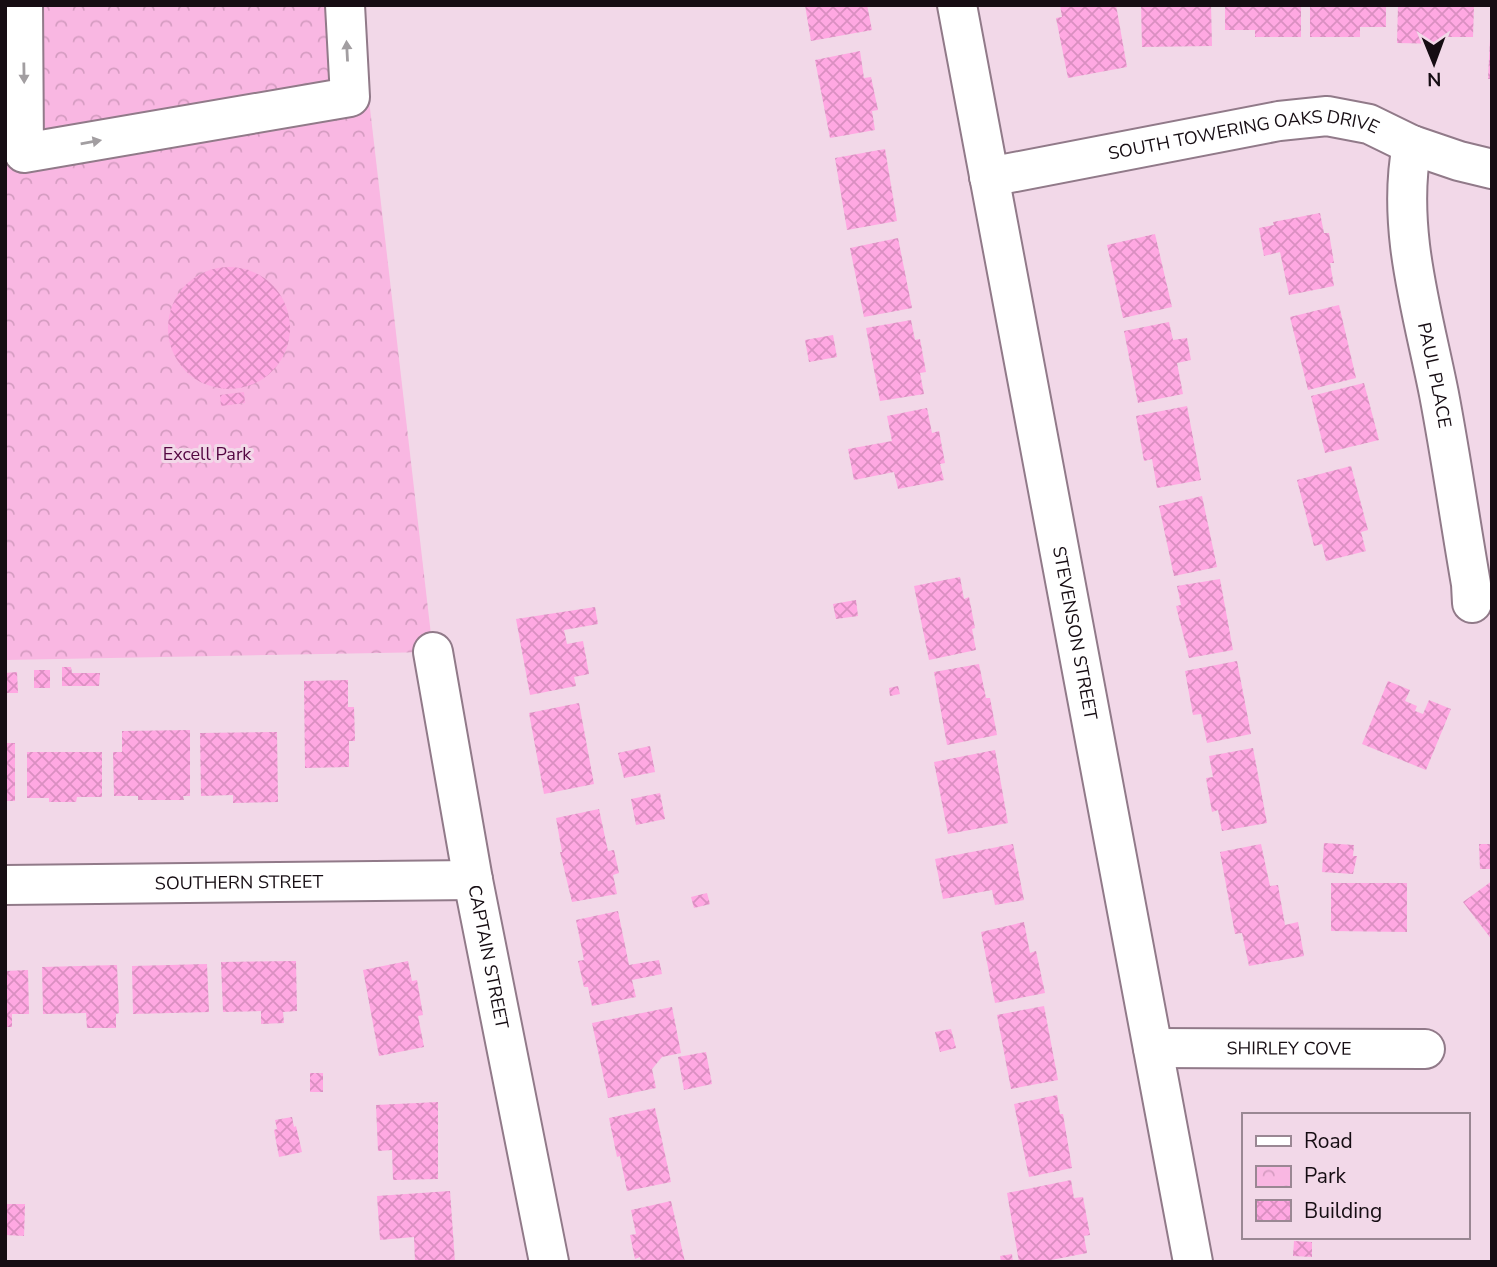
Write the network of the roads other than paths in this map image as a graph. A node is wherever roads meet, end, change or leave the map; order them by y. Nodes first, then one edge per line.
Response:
1 (23, 5) edge
2 (345, 5) edge
3 (957, 5) edge
4 (1412, 145) junction
5 (1492, 169) edge
6 (989, 177) junction
7 (1472, 603) dead end
8 (433, 652) dead end
9 (473, 880) junction
10 (5, 885) edge
11 (1153, 1048) junction
12 (1425, 1049) dead end
13 (549, 1262) edge
14 (1193, 1262) edge

1 -> 2 street
3 - 6 street, STEVENSON STREET
4 - 5 street, SOUTH TOWERING OAKS DRIVE
4 - 6 street, SOUTH TOWERING OAKS DRIVE
4 - 7 street, PAUL PLACE
6 - 11 street, STEVENSON STREET
8 - 9 street, CAPTAIN STREET
9 - 10 street, SOUTHERN STREET
9 - 13 street, CAPTAIN STREET
11 - 12 street, SHIRLEY COVE
11 - 14 street, STEVENSON STREET

